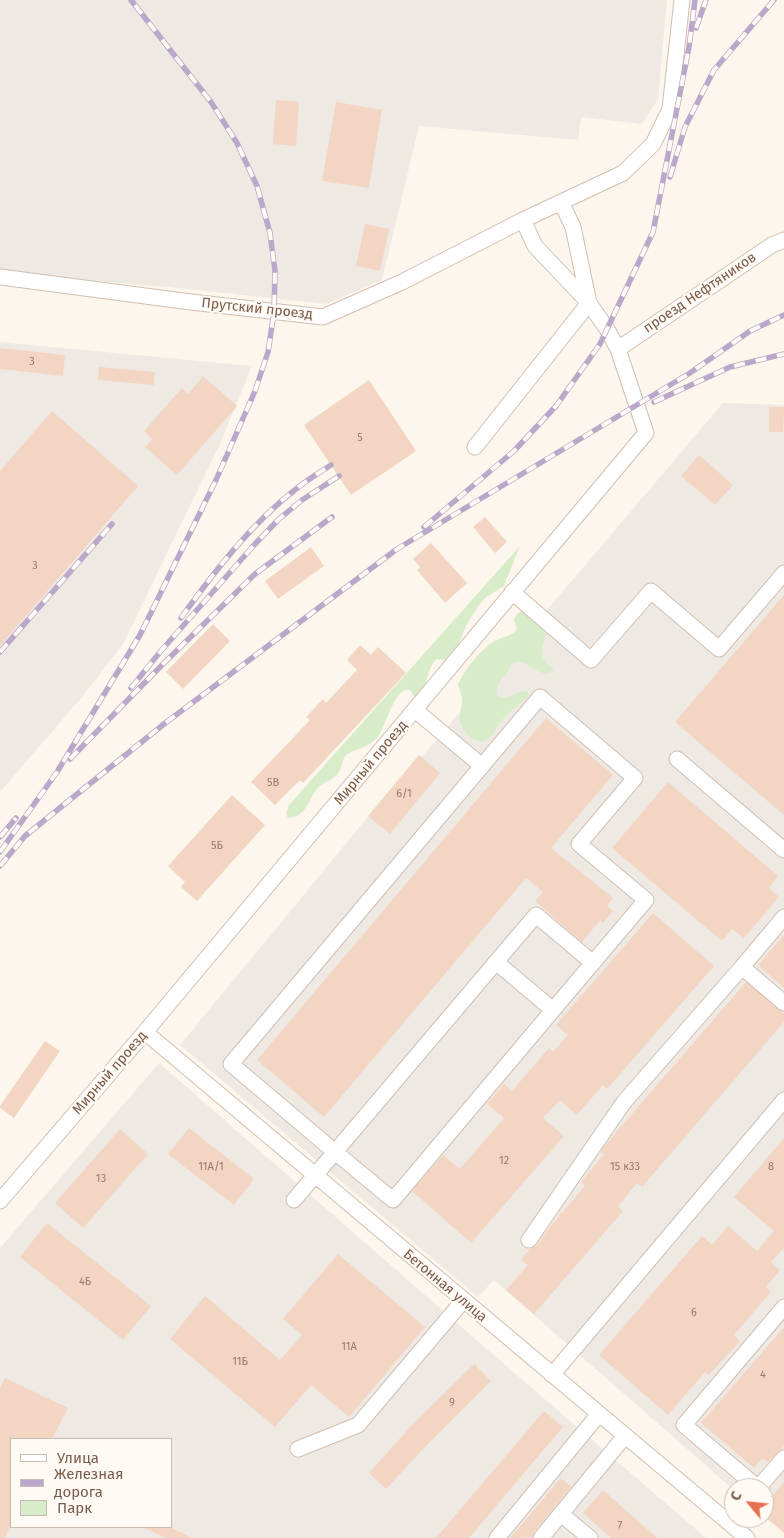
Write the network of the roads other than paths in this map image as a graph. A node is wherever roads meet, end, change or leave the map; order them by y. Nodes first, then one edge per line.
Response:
1 (682, 0) edge
2 (561, 202) junction
3 (523, 220) junction
4 (784, 240) edge
5 (0, 277) edge
6 (589, 303) junction
7 (618, 350) junction
8 (475, 447) dead end
9 (784, 573) edge
10 (512, 592) junction
11 (415, 710) junction
12 (677, 759) dead end
13 (482, 766) junction
14 (784, 850) edge
15 (784, 918) edge
16 (496, 962) junction
17 (593, 963) junction
18 (742, 967) junction
19 (784, 1003) edge
20 (553, 1010) junction
21 (145, 1032) junction
22 (784, 1100) edge
23 (335, 1152) junction
24 (315, 1176) junction
25 (294, 1200) dead end
26 (0, 1201) edge
27 (529, 1240) dead end
28 (463, 1301) junction
29 (784, 1307) edge
30 (552, 1375) junction
31 (599, 1414) junction
32 (625, 1436) junction
33 (298, 1449) dead end
34 (784, 1458) edge
35 (746, 1478) edge
36 (767, 1478) edge
37 (561, 1514) junction
38 (497, 1538) edge
39 (541, 1538) edge
40 (590, 1538) edge
41 (746, 1538) edge

1 - 2 street, Прутский проезд
2 - 3 street, Прутский проезд
2 - 6 street
3 - 5 street, Прутский проезд
3 - 6 street
4 - 7 street, проезд Нефтяников
6 - 7 street, Мирный проезд
6 - 8 street
7 - 10 street, Мирный проезд
9 - 10 street
10 - 11 street, Мирный проезд
11 - 13 street
11 - 21 street, Мирный проезд
12 - 14 street
13 - 17 street
13 - 23 street
15 - 18 street
16 - 17 street
16 - 20 street
16 - 23 street
17 - 20 street
18 - 19 street
18 - 27 street
20 - 23 street
21 - 24 street, Бетонная улица
21 - 26 street, Мирный проезд
22 - 30 street
23 - 24 street
24 - 25 street
24 - 28 street, Бетонная улица
28 - 30 street, Бетонная улица
28 - 33 street
29 - 35 street
30 - 31 street, Бетонная улица
31 - 32 street, Бетонная улица
31 - 38 street
32 - 37 street
32 - 41 street, Бетонная улица
34 - 36 street
37 - 39 street
37 - 40 street

